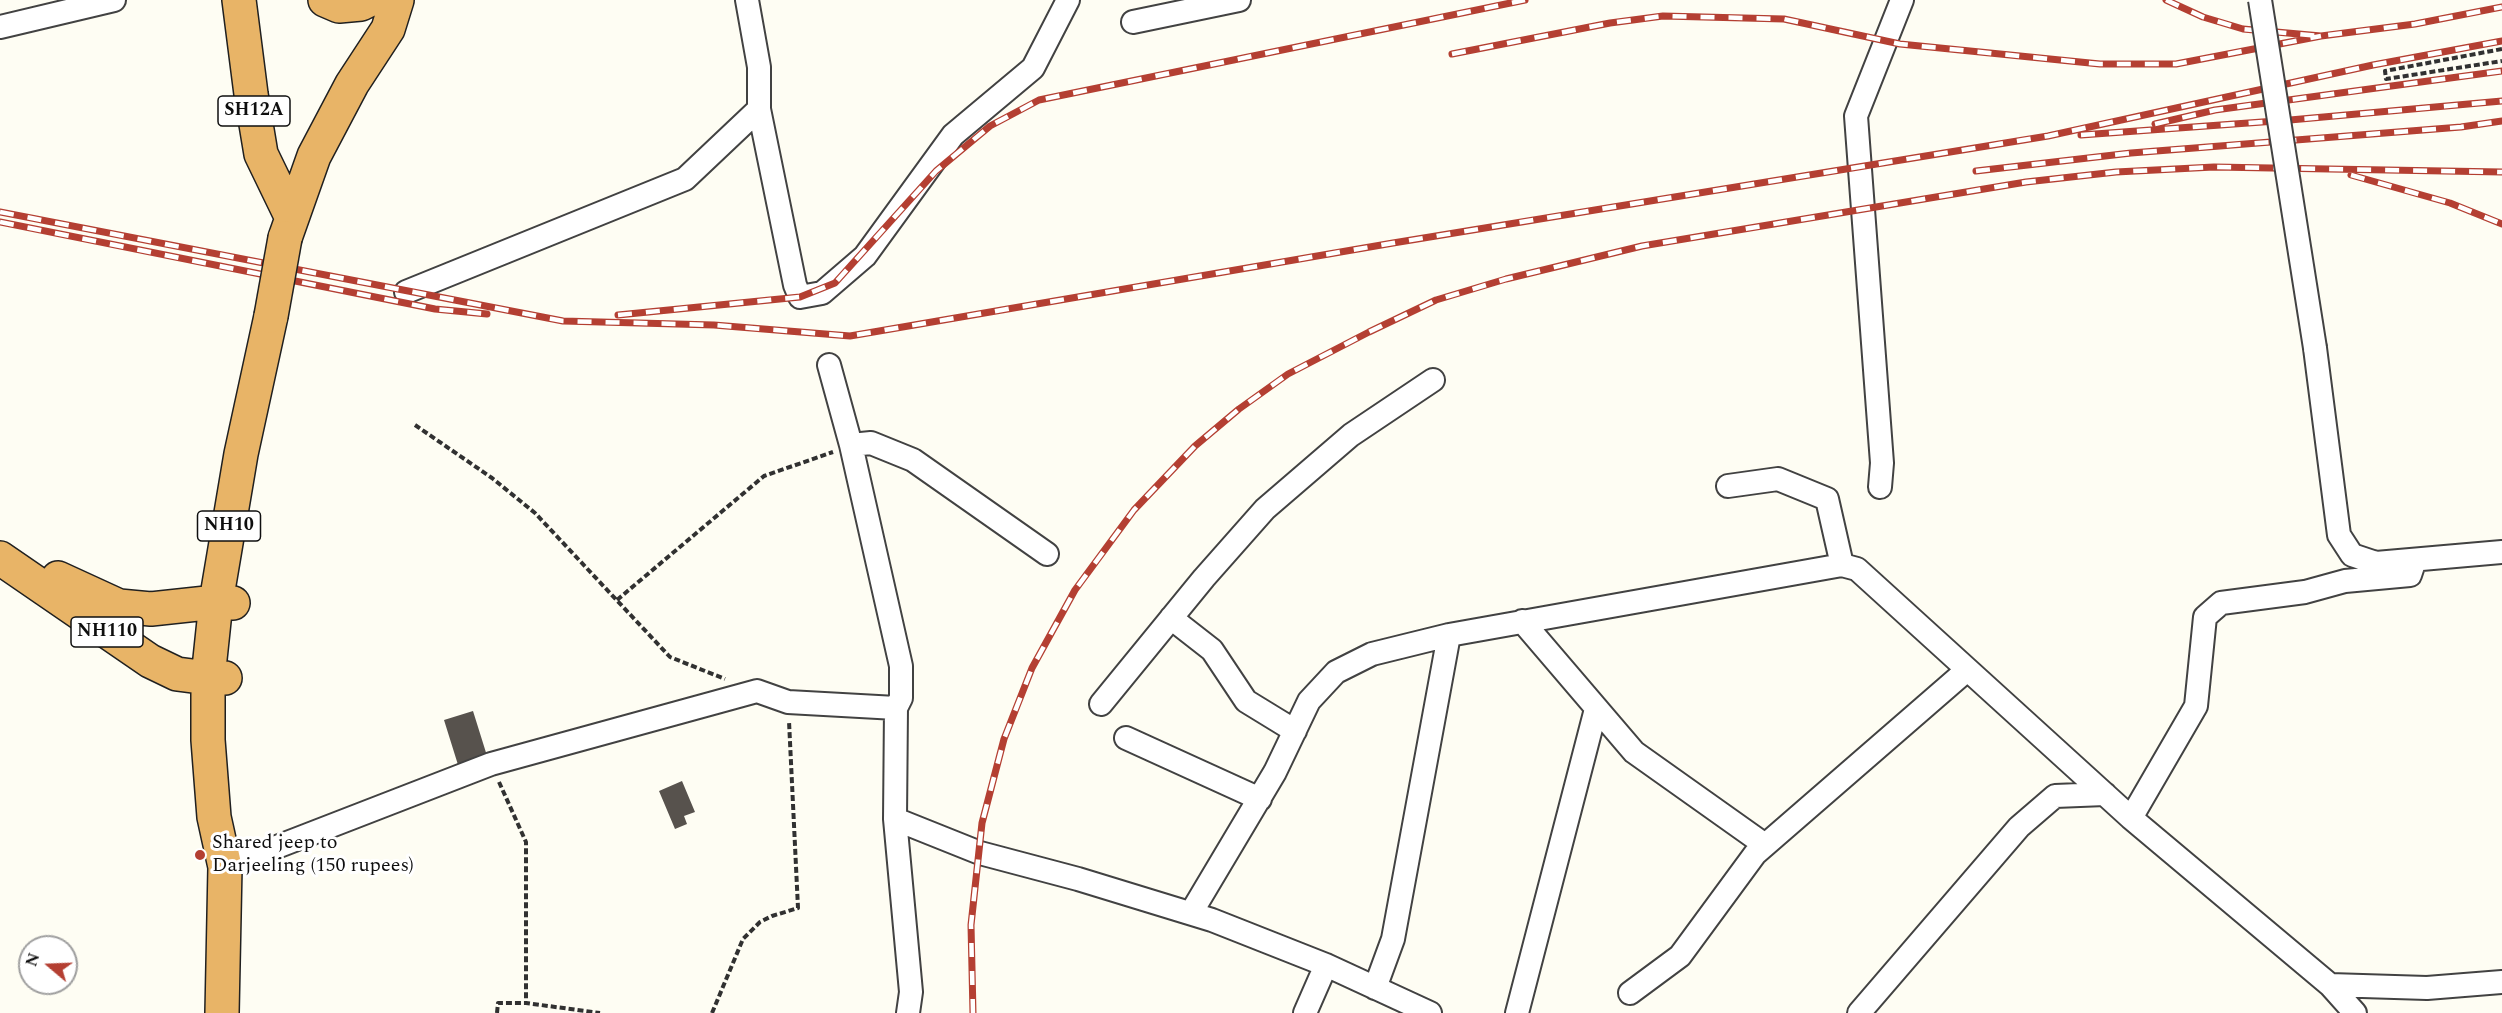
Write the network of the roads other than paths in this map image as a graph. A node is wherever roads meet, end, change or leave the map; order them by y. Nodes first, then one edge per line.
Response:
1 (114, 0) edge
2 (239, 0) edge
3 (325, 0) edge
4 (369, 0) edge
5 (747, 0) edge
6 (1068, 0) edge
7 (1239, 0) edge
8 (1902, 0) edge
9 (2260, 0) edge
10 (392, 15) edge
11 (1133, 22) dead end
12 (0, 27) edge
13 (759, 109) junction
14 (288, 227) junction
15 (406, 292) dead end
16 (829, 365) dead end
17 (1433, 380) dead end
18 (851, 445) junction
19 (1728, 486) dead end
20 (1880, 487) dead end
21 (0, 548) edge
22 (2502, 552) edge
23 (1047, 554) dead end
24 (0, 558) edge
25 (2415, 560) junction
26 (1842, 565) junction
27 (225, 602) junction
28 (1171, 618) junction
29 (1522, 621) junction
30 (1449, 635) junction
31 (1967, 670) junction
32 (217, 678) junction
33 (1101, 704) dead end
34 (896, 708) junction
35 (1596, 709) junction
36 (1295, 730) junction
37 (1126, 738) dead end
38 (2105, 794) junction
39 (1260, 799) junction
40 (2131, 818) junction
41 (895, 819) junction
42 (1766, 845) junction
43 (225, 867) junction
44 (1191, 913) junction
45 (1326, 965) junction
46 (2502, 982) edge
47 (2330, 986) junction
48 (1375, 988) junction
49 (1630, 993) dead end
50 (222, 1013) edge
51 (908, 1013) edge
52 (1305, 1013) edge
53 (1430, 1013) edge
54 (1516, 1013) edge
55 (1859, 1013) edge
56 (2355, 1013) edge

1 - 12 street
2 - 14 highway, SH12A
3 - 4 highway
5 - 13 street
6 - 13 street
7 - 11 street
8 - 20 street
9 - 25 street, bridge
10 - 14 highway, NH10
13 - 15 street
14 - 27 highway, NH10, bridge
16 - 18 street
17 - 28 street
18 - 23 street
18 - 34 street
19 - 26 street
21 - 27 highway, NH110
22 - 25 street
24 - 32 highway, NH110
25 - 40 street
26 - 29 street
26 - 31 street
27 - 32 highway, NH10
28 - 33 street
28 - 36 street
29 - 30 street
29 - 35 street
30 - 36 street
30 - 48 street
31 - 38 street
31 - 42 street
32 - 43 highway, NH10
34 - 41 street
34 - 43 street
35 - 42 street
35 - 54 street
36 - 39 street
37 - 39 street
38 - 40 street
38 - 55 street
39 - 44 street
40 - 47 street
41 - 44 street
41 - 51 street
42 - 49 street
43 - 50 highway, NH10
44 - 45 street
45 - 48 street
45 - 52 street
46 - 47 street
47 - 56 street
48 - 53 street

